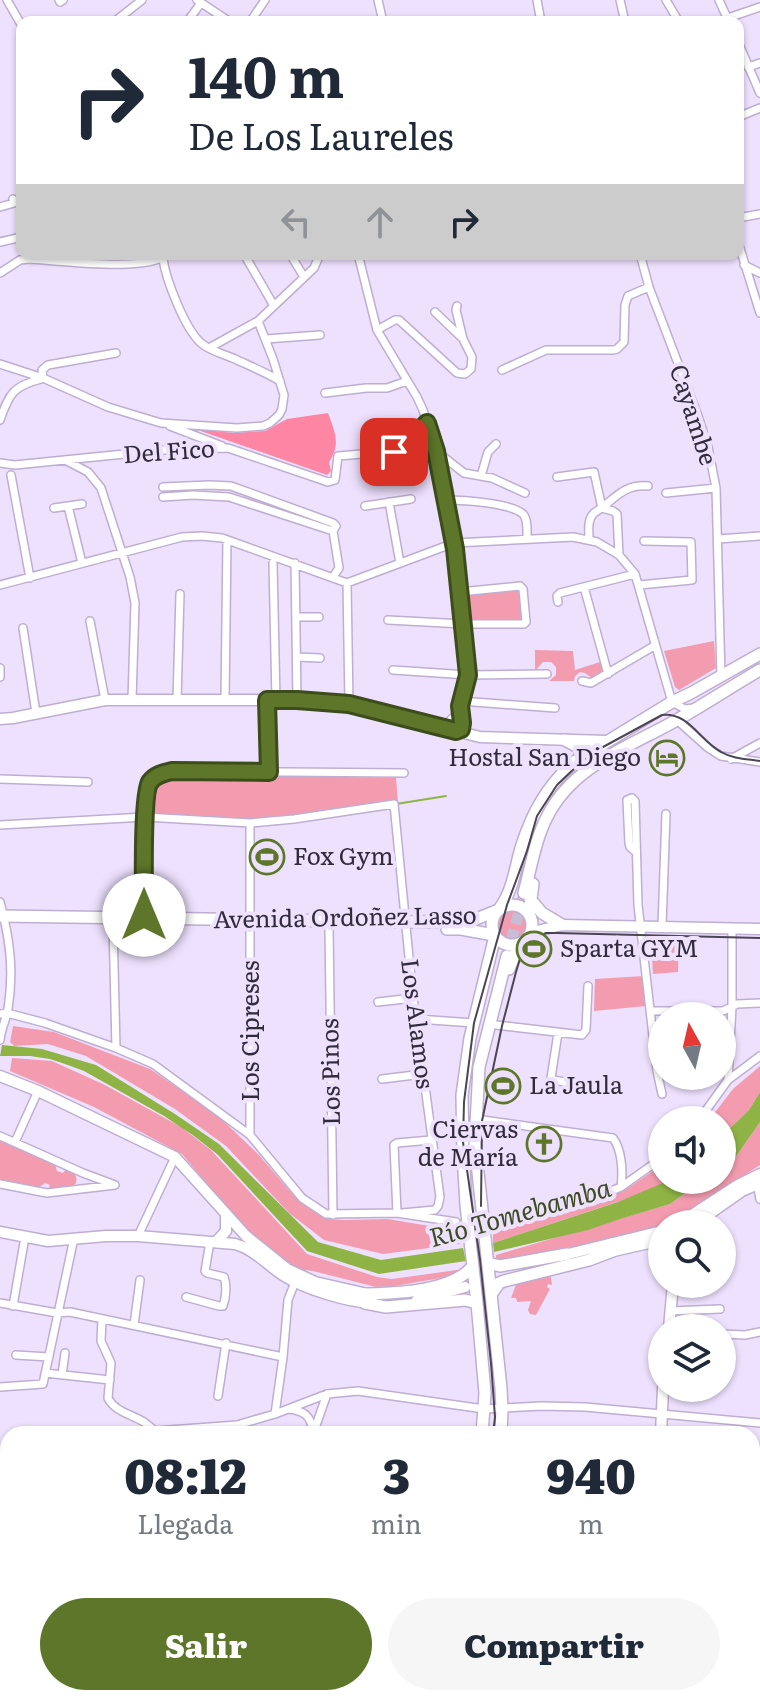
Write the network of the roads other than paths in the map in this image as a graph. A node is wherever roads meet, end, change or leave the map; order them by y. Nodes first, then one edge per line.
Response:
1 (142, 0) edge
2 (199, 1) edge
3 (760, 7) edge
4 (122, 16) edge
5 (221, 16) edge
6 (738, 16) edge
7 (744, 57) edge
8 (760, 63) edge
9 (748, 67) junction
10 (760, 93) edge
11 (13, 199) dead end
12 (0, 207) edge
13 (20, 260) edge
14 (42, 260) edge
15 (138, 260) edge
16 (150, 260) edge
17 (165, 260) edge
18 (247, 260) edge
19 (294, 260) edge
20 (317, 260) edge
21 (363, 260) edge
22 (642, 260) edge
23 (743, 260) edge
24 (139, 263) junction
25 (744, 265) junction
26 (0, 273) edge
27 (760, 273) edge
28 (304, 277) junction
29 (649, 287) junction
30 (274, 306) junction
31 (457, 306) dead end
32 (435, 312) dead end
33 (760, 313) edge
34 (258, 321) junction
35 (377, 330) junction
36 (320, 335) dead end
37 (266, 339) junction
38 (463, 339) junction
39 (209, 348) junction
40 (116, 353) dead end
41 (0, 364) edge
42 (502, 370) dead end
43 (43, 378) junction
44 (280, 381) junction
45 (407, 381) junction
46 (325, 393) dead end
47 (0, 420) edge
48 (161, 423) junction
49 (427, 423) junction
50 (496, 444) dead end
51 (228, 448) junction
52 (436, 451) junction
53 (63, 460) junction
54 (0, 463) edge
55 (11, 475) dead end
56 (481, 476) junction
57 (557, 477) dead end
58 (648, 486) dead end
59 (163, 487) dead end
60 (716, 488) junction
61 (525, 493) dead end
62 (666, 493) dead end
63 (163, 497) dead end
64 (411, 499) dead end
65 (446, 500) junction
66 (389, 502) junction
67 (82, 504) dead end
68 (68, 506) junction
69 (365, 506) dead end
70 (54, 508) dead end
71 (602, 508) junction
72 (333, 527) junction
73 (760, 536) edge
74 (527, 539) junction
75 (589, 539) junction
76 (718, 539) junction
77 (227, 540) junction
78 (644, 541) dead end
79 (454, 543) junction
80 (121, 552) junction
81 (619, 555) junction
82 (82, 563) junction
83 (273, 563) dead end
84 (295, 563) junction
85 (400, 563) junction
86 (635, 574) junction
87 (333, 577) junction
88 (30, 578) junction
89 (347, 583) junction
90 (0, 585) edge
91 (639, 585) junction
92 (584, 587) junction
93 (460, 592) junction
94 (180, 594) dead end
95 (558, 602) dead end
96 (296, 617) junction
97 (319, 617) dead end
98 (388, 620) dead end
99 (90, 621) dead end
100 (463, 624) junction
101 (23, 628) dead end
102 (654, 646) junction
103 (760, 654) edge
104 (297, 657) junction
105 (320, 658) dead end
106 (0, 668) edge
107 (393, 670) dead end
108 (760, 670) edge
109 (547, 674) dead end
110 (608, 674) junction
111 (468, 675) junction
112 (721, 676) junction
113 (0, 677) edge
114 (582, 681) dead end
115 (105, 700) junction
116 (132, 700) junction
117 (177, 700) junction
118 (225, 700) junction
119 (271, 700) junction
120 (297, 700) junction
121 (675, 703) junction
122 (349, 704) junction
123 (460, 704) junction
124 (555, 708) dead end
125 (697, 708) junction
126 (36, 713) junction
127 (0, 719) edge
128 (677, 720) junction
129 (456, 725) junction
130 (565, 740) junction
131 (607, 741) junction
132 (760, 743) edge
133 (580, 758) junction
134 (731, 759) junction
135 (760, 762) edge
136 (269, 772) junction
137 (404, 773) dead end
138 (0, 779) edge
139 (88, 782) dead end
140 (666, 814) dead end
141 (145, 817) junction
142 (250, 823) junction
143 (0, 825) edge
144 (636, 852) junction
145 (524, 894) junction
146 (0, 902) edge
147 (498, 910) junction
148 (529, 914) junction
149 (2, 919) edge
150 (144, 919) junction
151 (113, 924) junction
152 (251, 924) junction
153 (562, 925) junction
154 (405, 926) junction
155 (449, 926) junction
156 (641, 926) junction
157 (662, 926) junction
158 (329, 928) junction
159 (732, 928) junction
160 (760, 929) edge
161 (470, 931) junction
162 (491, 934) junction
163 (526, 939) junction
164 (488, 970) junction
165 (588, 986) dead end
166 (413, 998) junction
167 (378, 1002) dead end
168 (649, 1002) edge
169 (732, 1002) edge
170 (760, 1003) edge
171 (736, 1005) edge
172 (4, 1013) edge
173 (417, 1019) junction
174 (474, 1023) junction
175 (496, 1025) junction
176 (558, 1033) junction
177 (0, 1037) edge
178 (116, 1048) junction
179 (760, 1056) edge
180 (423, 1074) junction
181 (736, 1074) edge
182 (0, 1076) edge
183 (382, 1079) dead end
184 (594, 1087) dead end
185 (662, 1090) edge
186 (38, 1091) junction
187 (479, 1094) junction
188 (662, 1094) dead end
189 (462, 1095) junction
190 (476, 1119) junction
191 (250, 1135) junction
192 (0, 1136) edge
193 (431, 1140) junction
194 (15, 1142) junction
195 (175, 1157) junction
196 (648, 1168) edge
197 (83, 1173) junction
198 (759, 1180) edge
199 (0, 1184) edge
200 (621, 1187) junction
201 (78, 1189) junction
202 (760, 1199) edge
203 (581, 1202) junction
204 (700, 1210) edge
205 (715, 1210) edge
206 (400, 1213) junction
207 (482, 1214) junction
208 (226, 1215) junction
209 (333, 1215) junction
210 (456, 1222) tunnel mouth
211 (239, 1229) junction
212 (487, 1231) junction
213 (0, 1232) edge
214 (648, 1234) edge
215 (138, 1236) junction
216 (25, 1237) junction
217 (74, 1238) junction
218 (217, 1242) junction
219 (648, 1243) edge
220 (615, 1250) junction
221 (567, 1254) joint
222 (473, 1265) junction
223 (492, 1269) junction
224 (140, 1280) dead end
225 (295, 1282) junction
226 (464, 1283) dead end
227 (491, 1293) junction
228 (186, 1297) dead end
229 (672, 1298) edge
230 (365, 1299) junction
231 (0, 1303) edge
232 (477, 1303) junction
233 (13, 1306) junction
234 (720, 1309) dead end
235 (671, 1311) junction
236 (57, 1313) junction
237 (671, 1314) edge
238 (102, 1319) junction
239 (134, 1325) junction
240 (760, 1332) edge
241 (736, 1335) edge
242 (226, 1343) junction
243 (65, 1353) dead end
244 (16, 1355) dead end
245 (49, 1357) junction
246 (283, 1357) junction
247 (45, 1373) junction
248 (62, 1375) junction
249 (110, 1380) junction
250 (0, 1387) edge
251 (327, 1394) junction
252 (218, 1396) dead end
253 (662, 1402) edge
254 (289, 1409) junction
255 (484, 1409) junction
256 (502, 1409) junction
257 (275, 1414) junction
258 (661, 1414) junction
259 (749, 1423) junction
260 (760, 1423) edge
261 (146, 1426) edge
262 (226, 1426) edge
263 (312, 1426) edge
264 (316, 1426) edge
265 (483, 1426) edge
266 (501, 1426) edge
267 (661, 1426) edge
268 (748, 1426) edge

1 - 4 street
2 - 5 street
3 - 6 street
7 - 9 street
8 - 9 street
9 - 10 street
11 - 12 street
13 - 26 street
14 - 24 street
15 - 24 street
16 - 24 street
17 - 39 street
18 - 30 street
19 - 28 street
20 - 28 street
21 - 35 street
22 - 29 street, Cayambe
23 - 25 street
25 - 27 street
25 - 33 street
28 - 30 street
29 - 42 street
29 - 60 street, Cayambe
30 - 34 street
31 - 38 street
32 - 38 street
34 - 37 street
34 - 39 street
35 - 38 street
35 - 45 street
36 - 37 street
37 - 44 street
39 - 44 street
40 - 43 street
41 - 43 street
43 - 47 street
43 - 48 street
44 - 48 street
45 - 46 street
45 - 49 street
48 - 51 street
49 - 51 street, Del Fico
49 - 52 street
50 - 56 street
51 - 53 street, Del Fico
52 - 56 street
52 - 65 street
53 - 54 street, Del Fico
53 - 80 street
55 - 88 street
56 - 61 street
57 - 71 street
58 - 71 street
59 - 72 street
60 - 62 street
60 - 76 street, Cayambe
63 - 72 street
64 - 66 street
65 - 74 street
65 - 79 street
66 - 69 street
66 - 85 street
67 - 68 street
68 - 70 street
68 - 82 street
71 - 75 street
71 - 81 street
72 - 87 street
73 - 76 street
74 - 75 street
74 - 79 street
75 - 81 street
76 - 112 street, Cayambe
77 - 80 street
77 - 84 street
77 - 118 street
78 - 91 street
79 - 85 street
79 - 93 street
80 - 82 street
80 - 116 street
81 - 86 street
82 - 88 street
83 - 119 street
84 - 87 street
84 - 96 street
85 - 89 street
86 - 91 street
86 - 92 street
87 - 89 street
88 - 90 street
89 - 122 street
91 - 102 street
92 - 95 street
92 - 110 street
93 - 100 street
93 - 100 street
94 - 117 street
96 - 97 street
96 - 104 street
98 - 100 street
99 - 115 street
100 - 111 street
101 - 126 street
102 - 110 street
102 - 121 street
103 - 112 main road
104 - 105 street
104 - 120 street
106 - 113 street
107 - 111 street
108 - 125 main road
109 - 111 street
110 - 114 street
111 - 123 street
112 - 121 main road
115 - 116 main road
115 - 126 main road
116 - 117 main road
117 - 118 main road
118 - 119 main road
119 - 120 main road
119 - 136 street
120 - 122 main road
121 - 125 street
121 - 131 main road
121 - 145 main road
122 - 129 main road
123 - 124 street
123 - 129 street
125 - 128 main road
126 - 127 main road
128 - 134 street
128 - 145 main road
129 - 130 main road
130 - 131 main road
130 - 133 main road
131 - 133 main road
132 - 134 street
133 - 147 main road
134 - 135 street
136 - 137 street
136 - 141 street
138 - 139 street
140 - 157 street
141 - 142 street
141 - 143 street
141 - 150 street
142 - 152 street, Los Cipreses
142 - 154 street, Los Alamos
144 - 144 street
144 - 156 street
145 - 148 main road
145 - 153 main road
146 - 149 street
147 - 148 main road
147 - 155 main road, Avenida Ordoñez Lasso
147 - 162 main road
148 - 153 main road
148 - 163 main road
149 - 150 main road, Avenida Ordoñez Lasso
149 - 151 main road, Avenida Ordoñez Lasso
149 - 172 street
150 - 152 main road, Avenida Ordoñez Lasso
151 - 152 main road, Avenida Ordoñez Lasso
151 - 178 street
152 - 154 main road, Avenida Ordoñez Lasso
152 - 158 main road, Avenida Ordoñez Lasso
152 - 191 street, Los Cipreses
153 - 156 main road
153 - 163 main road
154 - 155 main road, Avenida Ordoñez Lasso
154 - 158 main road, Avenida Ordoñez Lasso
154 - 166 street, Los Alamos
155 - 161 main road, Avenida Ordoñez Lasso
156 - 157 main road
156 - 168 street
157 - 159 main road
158 - 209 street, Los Pinos
159 - 160 main road
159 - 169 street
161 - 162 main road, Avenida Ordoñez Lasso
161 - 164 main road
162 - 163 main road
162 - 164 main road
163 - 175 main road
164 - 174 main road
165 - 176 street
166 - 167 street
166 - 173 street, Los Alamos
170 - 171 street
172 - 177 street
172 - 178 street
173 - 174 street
173 - 180 street, Los Alamos
174 - 189 main road
175 - 176 street
175 - 187 main road
176 - 184 street
178 - 191 street
179 - 181 street
180 - 183 street
180 - 193 street, Los Alamos
182 - 186 main road
185 - 188 street
186 - 194 street
186 - 195 main road
187 - 189 main road
187 - 190 main road
189 - 222 main road
190 - 200 street
190 - 207 main road
191 - 209 street
192 - 194 street
193 - 206 street
193 - 206 street, Los Alamos
194 - 197 street
195 - 208 main road
195 - 215 street
196 - 200 street
197 - 201 street
197 - 201 street
198 - 202 street
198 - 204 main road
198 - 205 main road
199 - 201 street
200 - 203 street
203 - 207 street
203 - 212 street
206 - 209 street
206 - 210 street
207 - 212 main road
208 - 211 main road
208 - 218 main road
211 - 218 main road
211 - 230 main road
212 - 223 main road
213 - 216 main road
214 - 221 main road
215 - 217 main road
215 - 218 main road
216 - 217 main road
216 - 233 street
217 - 236 street
218 - 225 main road
218 - 228 street
219 - 220 main road
220 - 223 main road
220 - 227 main road
221 - 223 main road
222 - 230 main road
222 - 232 main road
223 - 227 main road
224 - 239 street
225 - 230 main road
225 - 246 street
226 - 230 main road
227 - 256 main road
229 - 235 main road
230 - 232 main road
231 - 233 street
232 - 255 main road
233 - 236 street
234 - 235 street
235 - 237 main road
236 - 238 street
236 - 245 street
238 - 239 street
238 - 249 street
239 - 242 street
240 - 241 street
242 - 246 street
242 - 252 street
243 - 248 street
244 - 245 street
245 - 247 street
246 - 257 street
247 - 248 street
247 - 250 street
248 - 249 street
249 - 261 street
251 - 254 street
251 - 255 street
251 - 264 street
253 - 258 main road
254 - 257 street
254 - 263 street
255 - 256 street
255 - 265 main road
256 - 258 street
256 - 266 main road
257 - 262 street
258 - 259 street
258 - 267 main road
259 - 260 street
259 - 268 street

